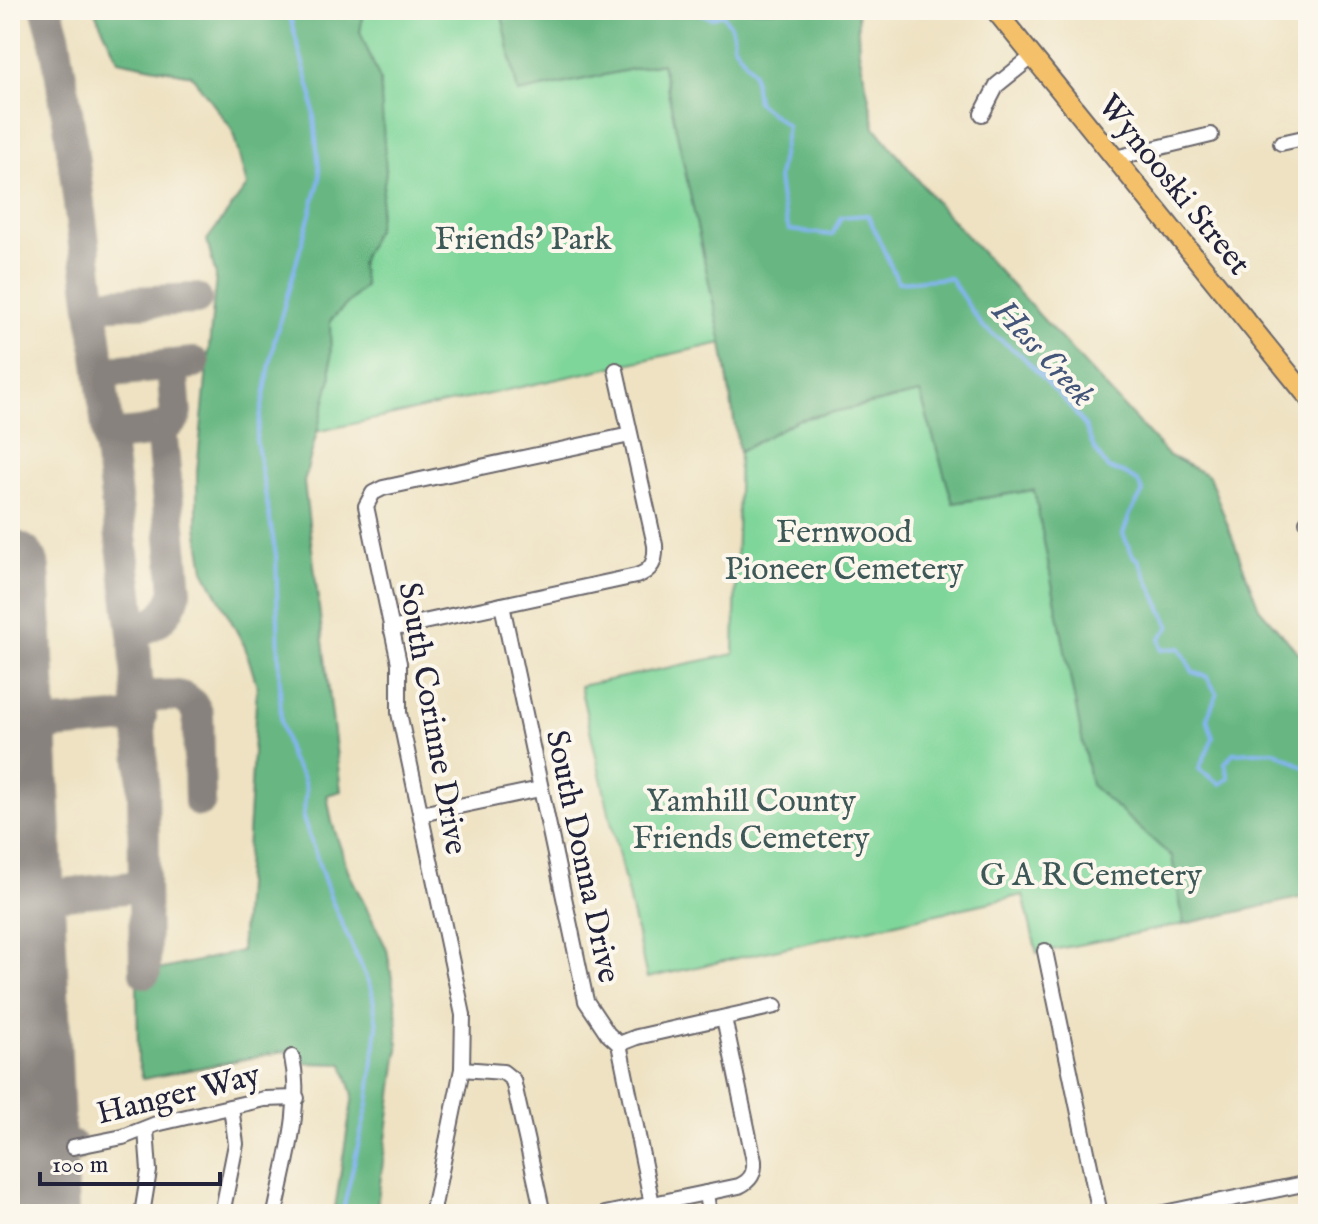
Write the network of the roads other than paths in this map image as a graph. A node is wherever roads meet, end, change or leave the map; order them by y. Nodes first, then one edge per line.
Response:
1 (995, 10) edge
2 (1033, 56) junction
3 (982, 114) dead end
4 (1211, 135) dead end
5 (1308, 137) edge
6 (1281, 143) dead end
7 (1115, 158) junction
8 (616, 370) dead end
9 (1308, 397) edge
10 (630, 435) junction
11 (502, 605) junction
12 (391, 629) junction
13 (540, 789) junction
14 (421, 814) junction
15 (1045, 951) dead end
16 (775, 1006) dead end
17 (724, 1018) junction
18 (619, 1044) junction
19 (292, 1057) dead end
20 (462, 1069) junction
21 (297, 1098) junction
22 (231, 1107) junction
23 (146, 1129) junction
24 (73, 1147) dead end
25 (1308, 1183) edge
26 (706, 1193) junction
27 (652, 1204) junction
28 (142, 1214) edge
29 (222, 1214) edge
30 (275, 1214) edge
31 (434, 1214) edge
32 (543, 1214) edge
33 (605, 1214) edge
34 (709, 1214) edge
35 (1100, 1214) edge
36 (1159, 1214) edge

1 - 2 main road, Wynooski Street
2 - 3 street
2 - 7 main road, Wynooski Street
4 - 7 street
5 - 6 street
7 - 9 main road, Wynooski Street
8 - 10 street
10 - 11 street
10 - 12 street, South Corinne Drive
11 - 12 street
11 - 13 street, South Donna Drive
12 - 14 street, South Corinne Drive
13 - 14 street
13 - 18 street, South Donna Drive
14 - 20 street, South Corinne Drive
15 - 35 street
16 - 17 street
17 - 18 street
17 - 26 street
18 - 27 street, South Donna Drive
19 - 21 street
20 - 31 street, South Corinne Drive
20 - 32 street
21 - 22 street, Hanger Way
21 - 30 street
22 - 23 street, Hanger Way
22 - 29 street
23 - 24 street, Hanger Way
23 - 28 street
25 - 36 street
26 - 27 street
26 - 34 street
27 - 33 street

